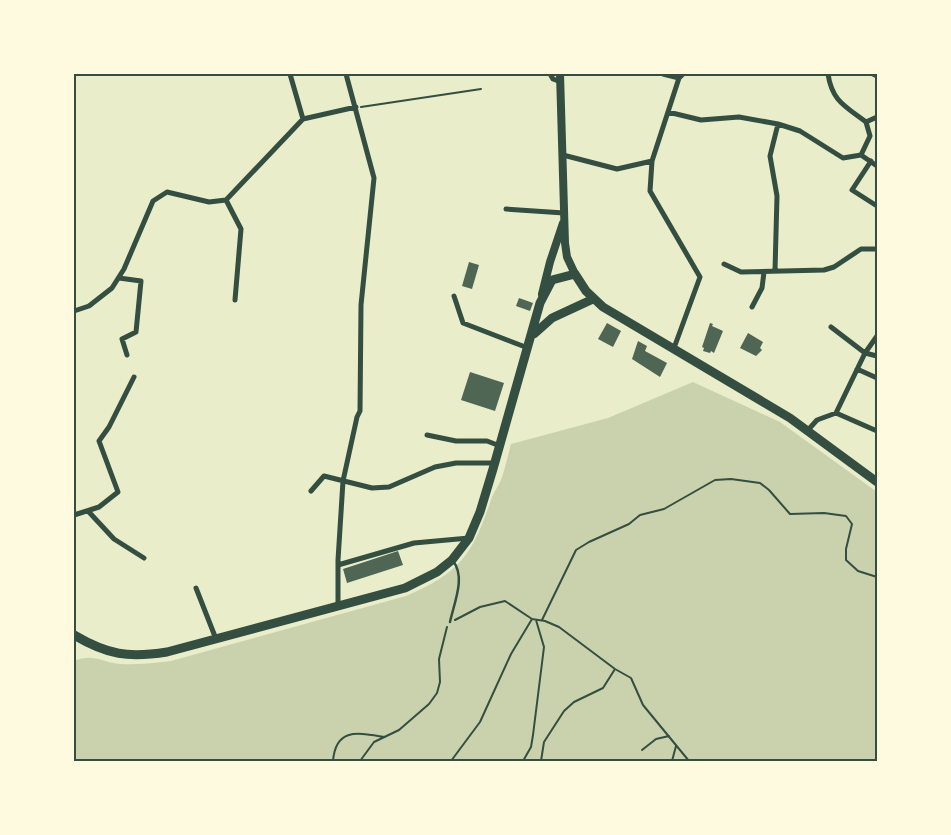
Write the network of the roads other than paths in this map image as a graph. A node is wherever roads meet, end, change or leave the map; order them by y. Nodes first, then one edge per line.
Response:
1 (290, 74) edge
2 (346, 74) edge
3 (550, 74) edge
4 (663, 74) edge
5 (683, 74) edge
6 (828, 74) edge
7 (873, 74) edge
8 (877, 76) edge
9 (560, 78) edge
10 (679, 78) junction
11 (356, 107) junction
12 (668, 112) junction
13 (877, 117) edge
14 (303, 119) junction
15 (866, 122) junction
16 (778, 124) junction
17 (563, 155) junction
18 (861, 155) junction
19 (652, 160) junction
20 (870, 162) junction
21 (877, 166) edge
22 (226, 200) junction
23 (877, 206) edge
24 (506, 209) dead end
25 (564, 213) junction
26 (564, 222) junction
27 (877, 249) edge
28 (724, 264) dead end
29 (775, 271) junction
30 (764, 272) junction
31 (574, 274) junction
32 (119, 278) junction
33 (454, 296) dead end
34 (593, 299) junction
35 (235, 300) dead end
36 (540, 303) junction
37 (752, 307) dead end
38 (74, 310) edge
39 (831, 327) dead end
40 (877, 336) edge
41 (530, 343) junction
42 (674, 348) junction
43 (865, 353) junction
44 (127, 355) dead end
45 (877, 356) edge
46 (857, 370) junction
47 (134, 377) dead end
48 (877, 378) edge
49 (836, 413) junction
50 (808, 430) junction
51 (877, 431) edge
52 (427, 435) dead end
53 (500, 446) junction
54 (495, 463) junction
55 (343, 481) junction
56 (877, 482) edge
57 (311, 491) dead end
58 (88, 511) junction
59 (74, 516) edge
60 (468, 538) junction
61 (144, 558) dead end
62 (452, 560) junction
63 (338, 565) junction
64 (196, 588) dead end
65 (338, 606) junction
66 (450, 622) road end
67 (74, 635) edge
68 (217, 639) junction

1 - 14 street
2 - 11 street
3 - 9 street
4 - 10 street
5 - 10 street
6 - 15 street
7 - 8 street
9 - 17 main road
10 - 12 street
11 - 14 street
11 - 55 street
12 - 16 street
12 - 19 street
13 - 15 street
14 - 22 street
15 - 18 street
16 - 18 street
16 - 29 street
17 - 19 street
17 - 25 main road
18 - 20 street
19 - 42 street
20 - 21 street
20 - 23 street
22 - 32 street
22 - 35 street
24 - 25 street
25 - 26 main road
26 - 31 main road
26 - 36 main road
27 - 29 street
28 - 30 street
29 - 30 street
30 - 37 street
31 - 34 main road
31 - 36 main road
32 - 38 street
32 - 44 street
33 - 41 street
34 - 41 main road
34 - 42 main road
36 - 41 main road
39 - 43 street
40 - 43 street
41 - 53 main road
42 - 50 main road
43 - 45 street
43 - 46 street
46 - 48 street
46 - 49 street
47 - 58 street
49 - 50 street
49 - 51 street
50 - 56 main road
52 - 53 street
53 - 54 main road
54 - 55 street
54 - 60 main road
55 - 57 street
55 - 63 street
58 - 59 street
58 - 61 street
60 - 62 main road
60 - 63 street
62 - 65 main road
62 - 66 lane
63 - 65 street
64 - 68 street
65 - 68 main road
67 - 68 main road

